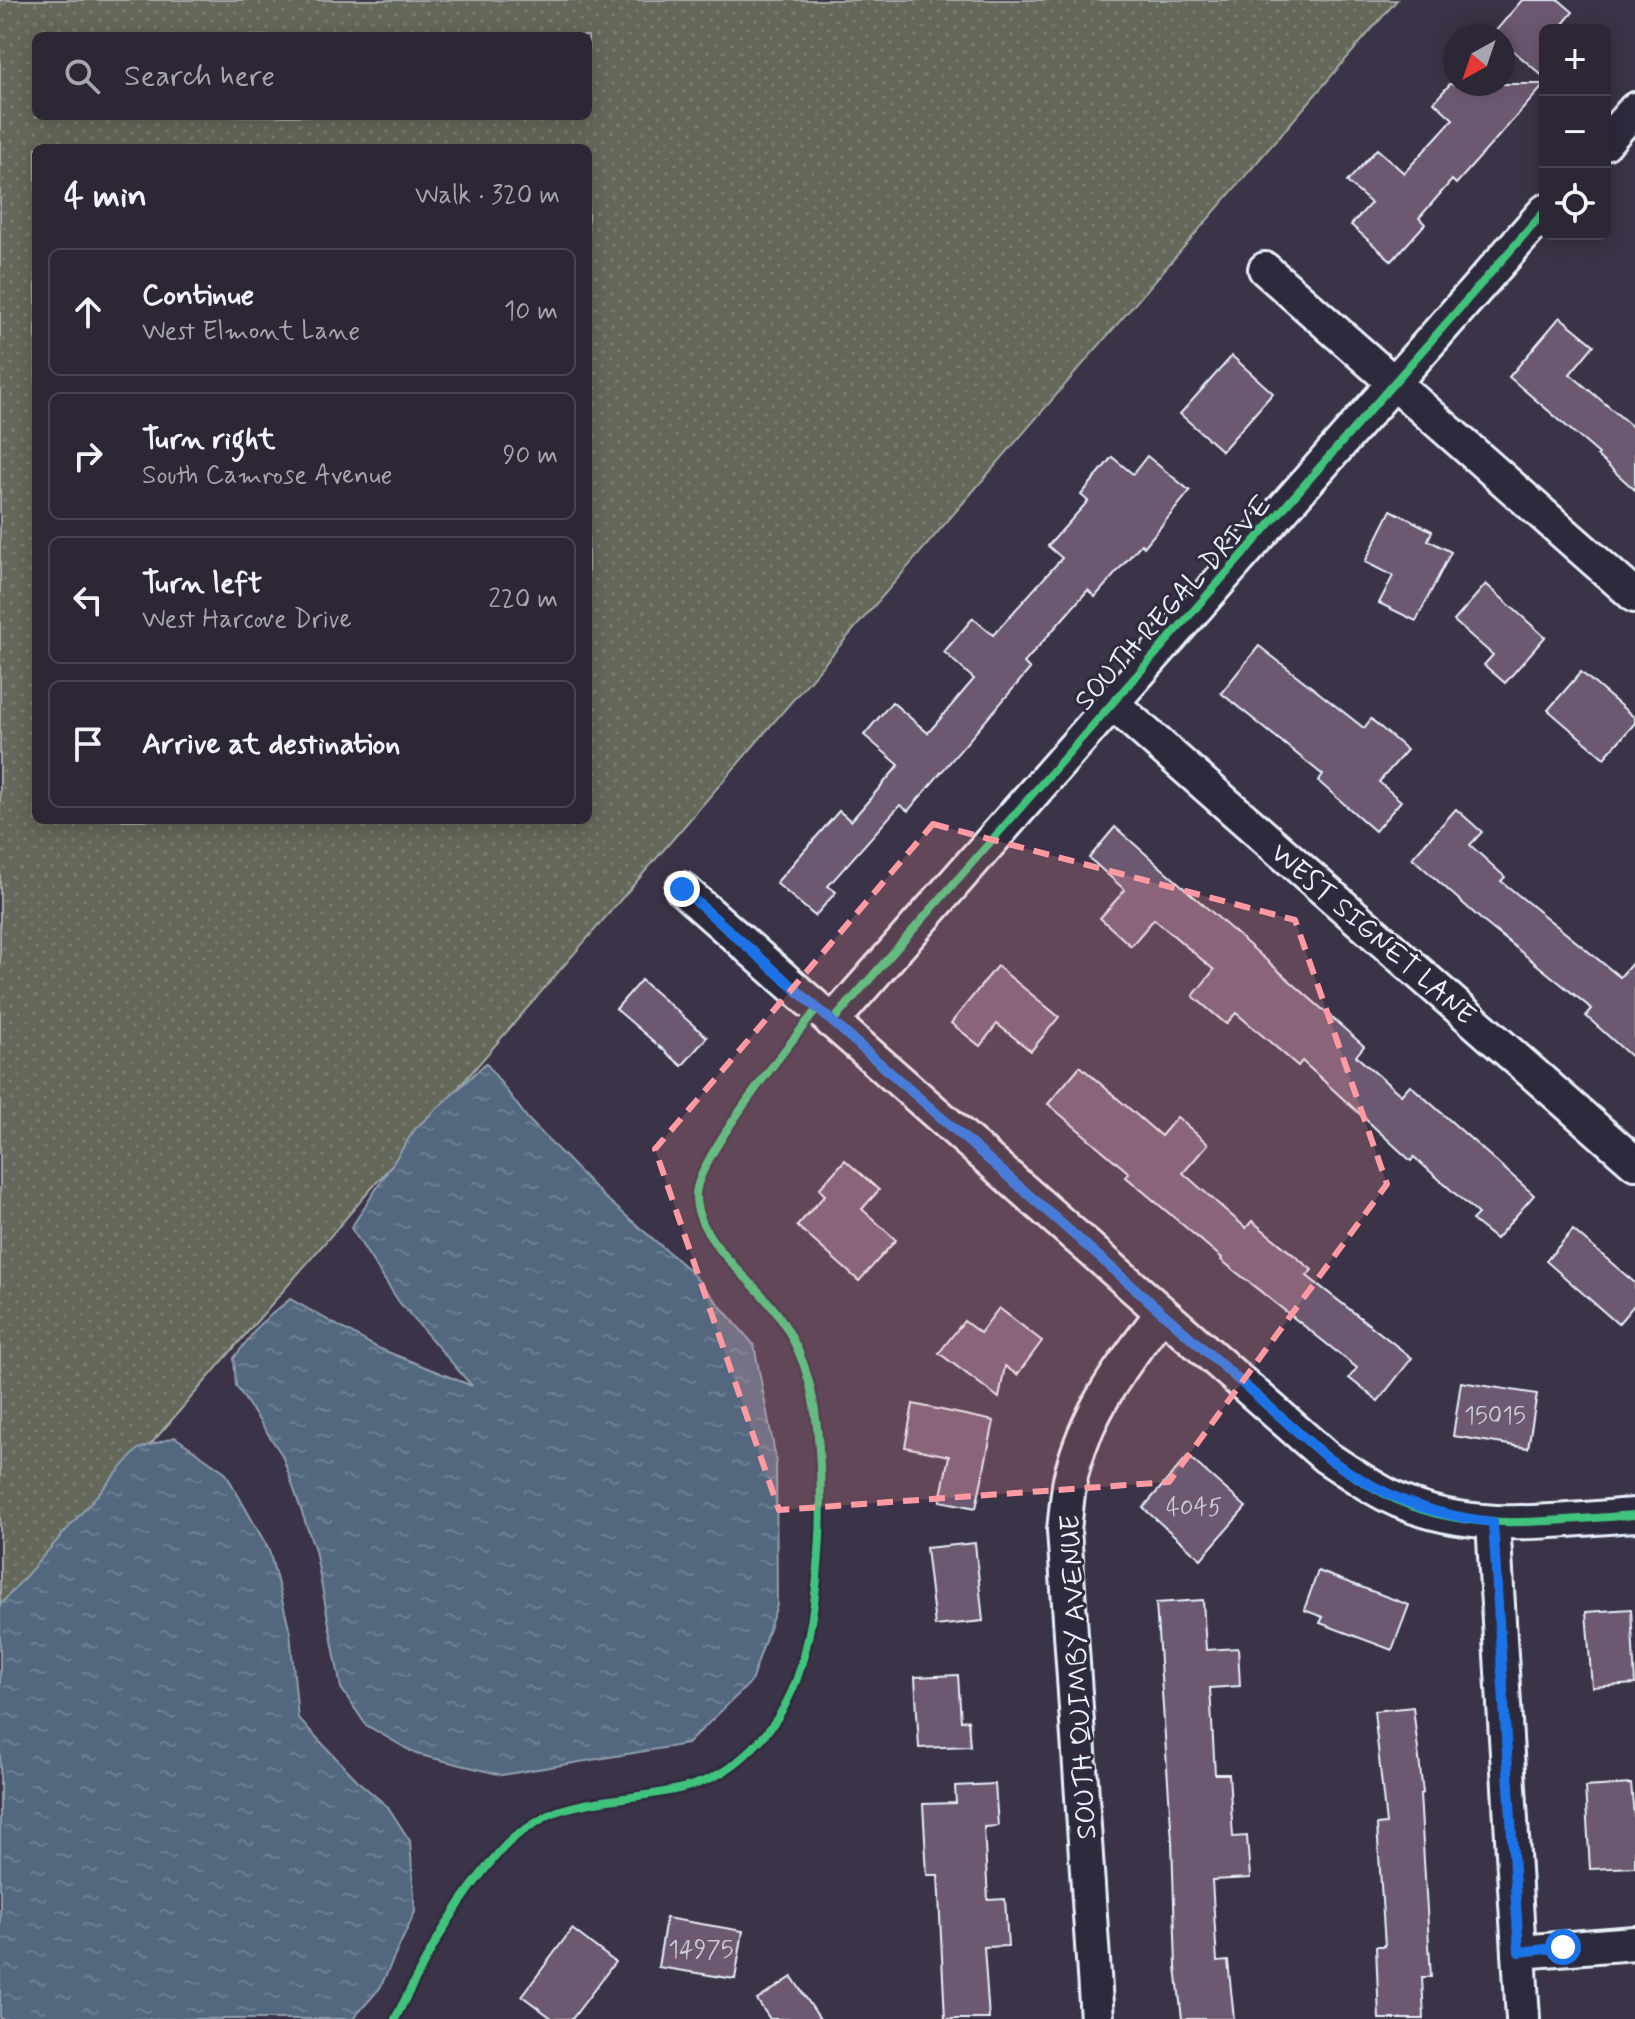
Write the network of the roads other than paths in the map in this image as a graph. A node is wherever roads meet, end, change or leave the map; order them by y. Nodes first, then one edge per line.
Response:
1 (1635, 109) edge
2 (1611, 136) edge
3 (1539, 218) edge
4 (1265, 269) dead end
5 (1395, 384) junction
6 (1635, 596) edge
7 (1112, 703) junction
8 (682, 889) dead end
9 (832, 1022) junction
10 (1635, 1163) edge
11 (1162, 1313) junction
12 (1635, 1515) edge
13 (1493, 1522) junction
14 (1635, 1943) edge
15 (1519, 1952) junction
16 (1097, 2019) edge
17 (1523, 2019) edge

1 - 2 street
3 - 5 street, SOUTH REGAL DRIVE
4 - 5 street
5 - 6 street
5 - 7 street, SOUTH REGAL DRIVE
7 - 9 street, SOUTH REGAL DRIVE
7 - 10 street, WEST SIGNET LANE
8 - 9 street
9 - 11 street
11 - 13 street
11 - 16 street, SOUTH QUIMBY AVENUE
12 - 13 street
13 - 15 street
14 - 15 street
15 - 17 street

